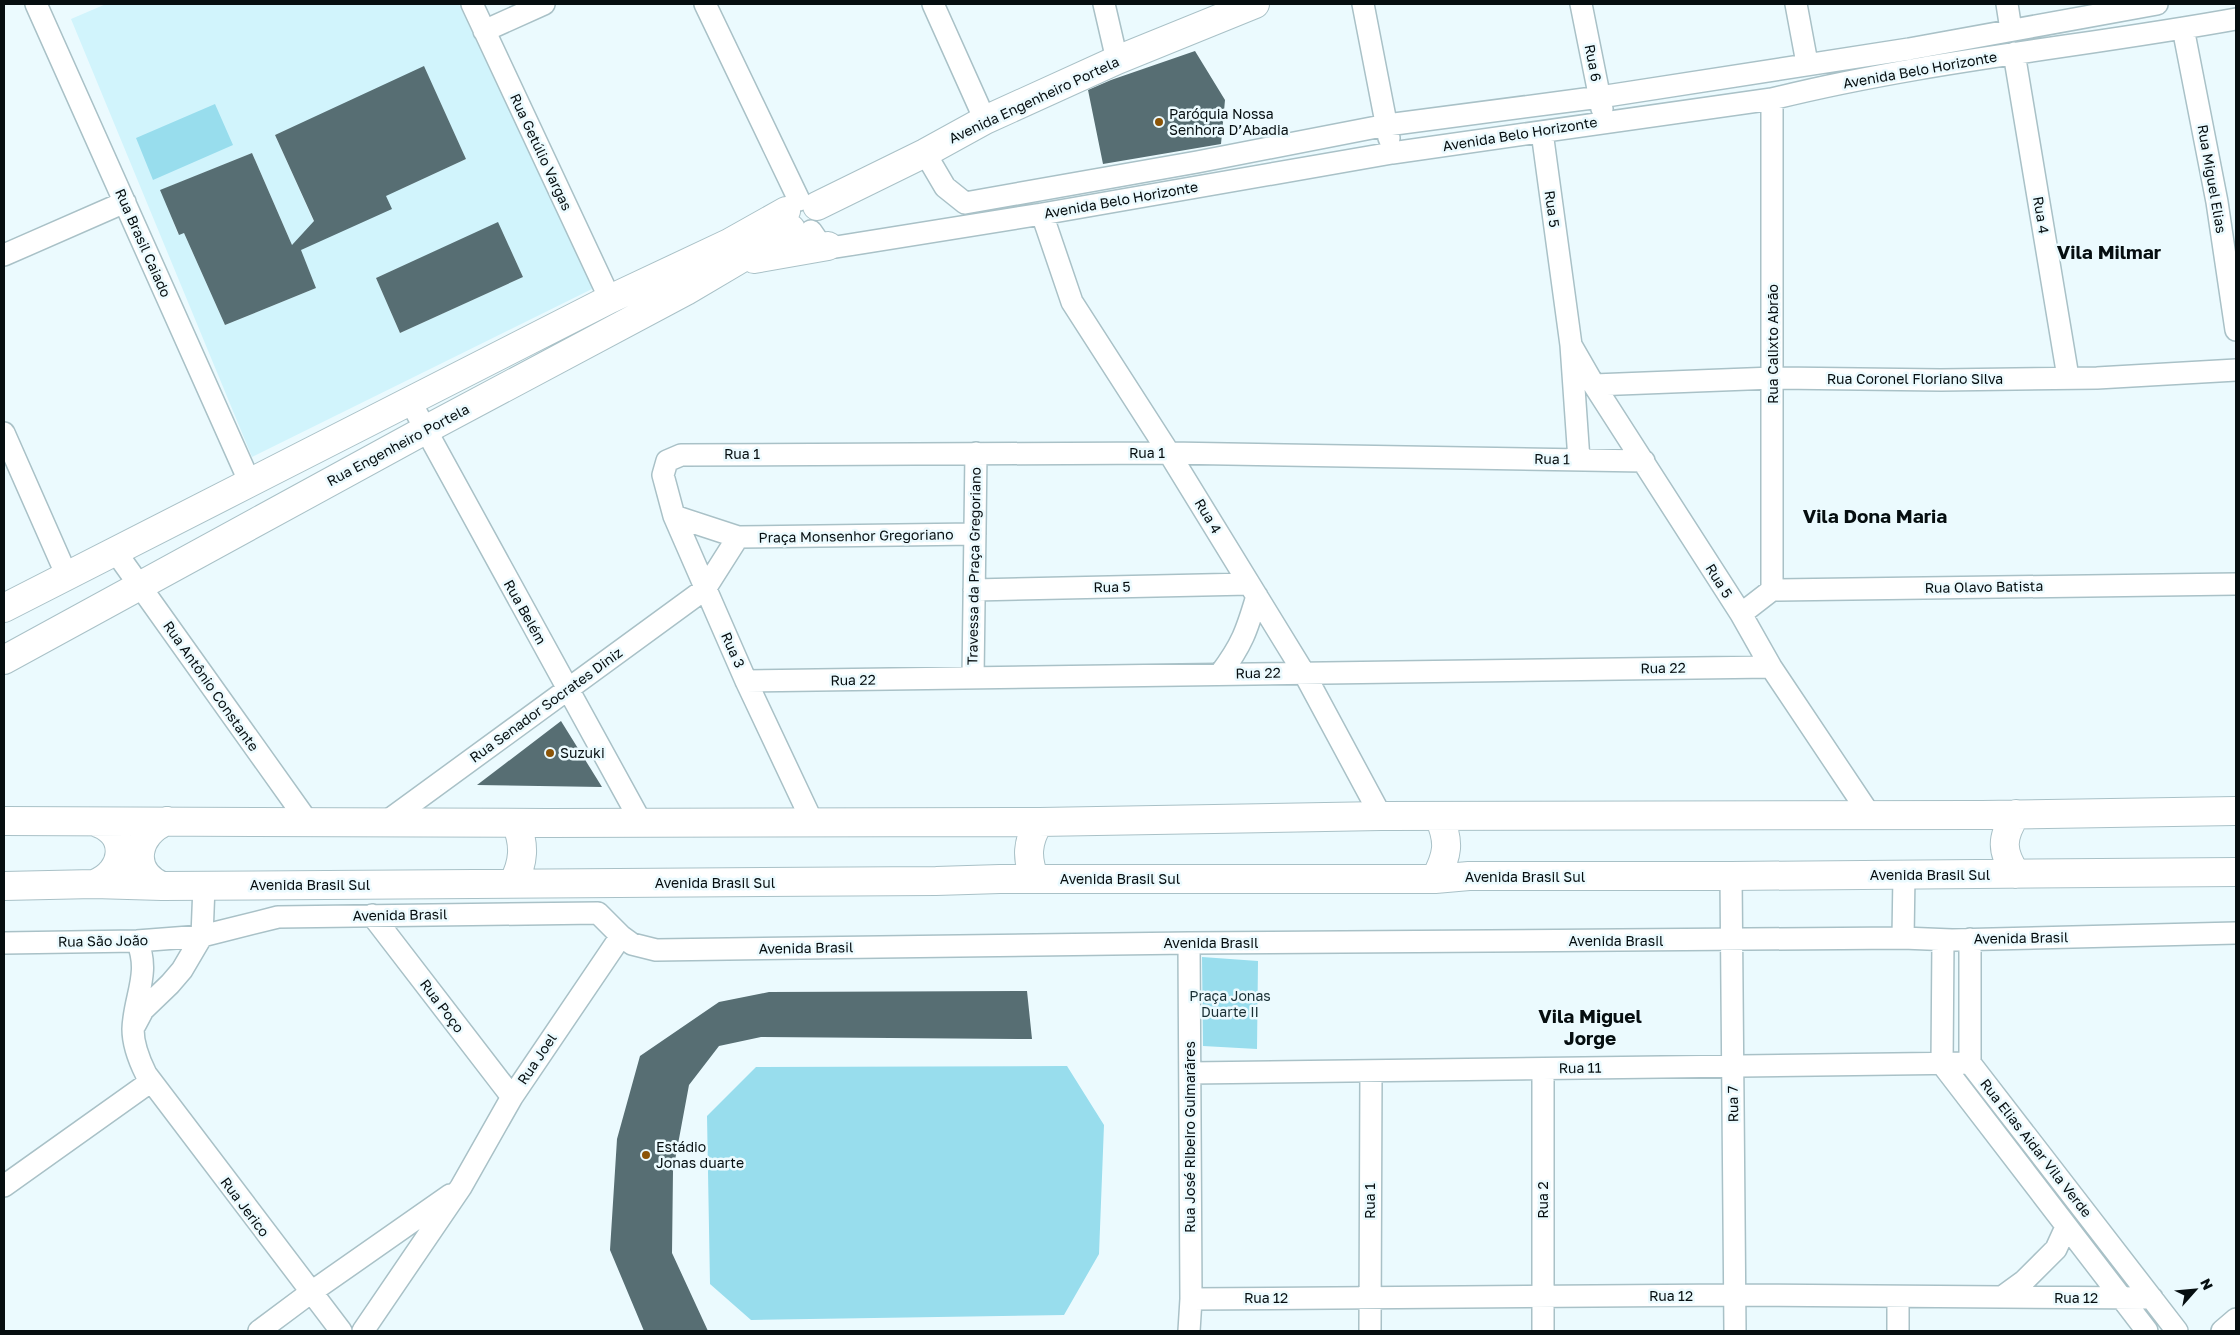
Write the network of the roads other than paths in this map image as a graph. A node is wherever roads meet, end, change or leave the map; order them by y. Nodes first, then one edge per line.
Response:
1 (472, 4) edge
2 (544, 4) edge
3 (705, 4) edge
4 (934, 4) edge
5 (1104, 4) edge
6 (1255, 4) edge
7 (1363, 4) edge
8 (1581, 4) edge
9 (1796, 4) edge
10 (2006, 4) edge
11 (2157, 4) edge
12 (41, 5) edge
13 (2092, 16) junction
14 (2236, 19) edge
15 (2183, 28) junction
16 (2011, 30) junction
17 (484, 32) junction
18 (2096, 41) junction
19 (1909, 48) junction
20 (2014, 53) junction
21 (1117, 60) junction
22 (1806, 63) junction
23 (1913, 71) junction
24 (1600, 97) junction
25 (1772, 98) junction
26 (985, 120) junction
27 (1605, 122) junction
28 (1387, 125) junction
29 (1542, 132) junction
30 (925, 153) junction
31 (1392, 153) junction
32 (125, 202) junction
33 (1042, 214) junction
34 (805, 220) junction
35 (4, 255) edge
36 (738, 262) junction
37 (610, 300) junction
38 (2236, 330) edge
39 (1571, 345) junction
40 (2236, 370) edge
41 (2068, 377) junction
42 (1773, 378) junction
43 (1594, 385) junction
44 (410, 402) junction
45 (425, 430) junction
46 (4, 433) edge
47 (976, 453) junction
48 (1169, 453) junction
49 (1579, 460) junction
50 (1644, 461) junction
51 (663, 475) joint
52 (250, 482) junction
53 (674, 516) junction
54 (975, 534) junction
55 (738, 537) junction
56 (115, 551) junction
57 (67, 576) junction
58 (2236, 584) edge
59 (140, 586) junction
60 (705, 589) junction
61 (974, 590) junction
62 (1253, 590) junction
63 (1772, 590) junction
64 (4, 608) edge
65 (1740, 614) junction
66 (4, 660) edge
67 (1771, 667) junction
68 (1304, 673) junction
69 (1220, 674) junction
70 (973, 678) junction
71 (746, 681) junction
72 (568, 689) junction
73 (2236, 811) edge
74 (2016, 814) junction
75 (1870, 815) junction
76 (1982, 815) junction
77 (1381, 816) junction
78 (1473, 816) junction
79 (1439, 817) junction
80 (167, 821) junction
81 (4, 822) edge
82 (95, 822) junction
83 (308, 822) junction
84 (386, 822) junction
85 (641, 822) junction
86 (812, 822) junction
87 (1002, 822) junction
88 (1039, 822) junction
89 (516, 823) junction
90 (547, 823) junction
91 (2236, 872) edge
92 (1978, 874) junction
93 (2016, 874) junction
94 (1904, 875) junction
95 (1469, 876) junction
96 (1731, 876) junction
97 (1000, 879) junction
98 (1035, 879) junction
99 (1435, 879) junction
100 (545, 882) junction
101 (513, 883) junction
102 (603, 883) junction
103 (94, 884) junction
104 (4, 886) edge
105 (162, 886) junction
106 (204, 886) junction
107 (598, 913) junction
108 (372, 915) junction
109 (2236, 932) edge
110 (202, 936) junction
111 (620, 936) junction
112 (1903, 938) junction
113 (1970, 939) junction
114 (1731, 940) junction
115 (1943, 940) junction
116 (137, 941) junction
117 (4, 943) edge
118 (1189, 943) junction
119 (133, 1030) junction
120 (1970, 1063) junction
121 (1942, 1064) junction
122 (1732, 1066) junction
123 (1543, 1069) junction
124 (1371, 1071) junction
125 (1190, 1073) junction
126 (150, 1082) junction
127 (512, 1097) junction
128 (4, 1186) edge
129 (461, 1187) junction
130 (2066, 1227) junction
131 (310, 1292) junction
132 (1735, 1296) junction
133 (1543, 1297) junction
134 (1898, 1297) junction
135 (2002, 1297) junction
136 (1370, 1298) junction
137 (2120, 1298) junction
138 (2152, 1298) junction
139 (1191, 1299) junction
140 (2236, 1319) edge
141 (259, 1331) edge
142 (341, 1331) edge
143 (363, 1331) edge
144 (1189, 1331) edge
145 (1370, 1331) edge
146 (1543, 1331) edge
147 (1735, 1331) edge
148 (1898, 1331) edge
149 (2147, 1331) edge
150 (2177, 1331) edge
151 (2222, 1331) edge

1 - 17 street, Rua Getúlio Vargas
2 - 17 street
3 - 34 street
4 - 26 street
5 - 21 street
6 - 21 main road, Avenida Engenheiro Portela
7 - 28 street
8 - 24 street, Rua 6
9 - 22 street
10 - 16 street
11 - 13 street, Avenida Belo Horizonte
12 - 32 street, Rua Brasil Caiado
13 - 16 street, Avenida Belo Horizonte
13 - 18 street
14 - 15 street, Avenida Belo Horizonte
15 - 18 street, Avenida Belo Horizonte
15 - 38 street, Rua Miguel Elias
16 - 19 street, Avenida Belo Horizonte
17 - 37 street, Rua Getúlio Vargas
18 - 20 street, Avenida Belo Horizonte
19 - 22 street, Avenida Belo Horizonte
19 - 23 street
20 - 23 street, Avenida Belo Horizonte
20 - 41 street, Rua 4
21 - 26 main road, Avenida Engenheiro Portela
22 - 24 street, Avenida Belo Horizonte
23 - 25 street, Avenida Belo Horizonte
24 - 27 street, Rua 6
24 - 28 street, Avenida Belo Horizonte
25 - 27 street, Avenida Belo Horizonte
25 - 42 street, Rua Calixto Abrão
26 - 30 main road, Avenida Engenheiro Portela
27 - 29 street, Avenida Belo Horizonte
28 - 30 street, Avenida Belo Horizonte
28 - 31 street
29 - 31 street, Avenida Belo Horizonte
29 - 39 street, Rua 5
30 - 34 main road, Avenida Engenheiro Portela
31 - 33 street, Avenida Belo Horizonte
32 - 35 street
32 - 52 street, Rua Brasil Caiado
33 - 34 street, Avenida Belo Horizonte
33 - 48 street, Rua 4
34 - 36 main road, Rua Engenheiro Portela
34 - 36 main road
34 - 37 main road
36 - 45 main road, Rua Engenheiro Portela
37 - 44 main road
39 - 43 street, Rua 5
39 - 49 street, Rua 5
40 - 41 street, Rua Coronel Floriano Silva
41 - 42 street, Rua Coronel Floriano Silva
42 - 43 street, Rua Coronel Floriano Silva
42 - 63 street, Rua Calixto Abrão
43 - 50 street, Rua 5
44 - 45 street, Rua Belém
44 - 52 main road
45 - 59 main road, Rua Engenheiro Portela
45 - 72 street, Rua Belém
46 - 57 street
47 - 48 street, Rua 1
47 - 51 street, Rua 1
47 - 54 street, Travessa da Praça Gregoriano
48 - 49 street, Rua 1
48 - 62 street, Rua 4
49 - 50 street, Rua 1
50 - 65 street, Rua 5
51 - 53 street, Rua 3
52 - 56 main road
53 - 55 street, Praça Monsenhor Gregoriano
53 - 60 street, Rua 3
54 - 55 street, Praça Monsenhor Gregoriano
54 - 61 street, Travessa da Praça Gregoriano
55 - 60 street, Praça Monsenhor Gregoriano
56 - 57 main road
56 - 59 street, Rua Antônio Constante
57 - 64 main road
58 - 63 street, Rua Olavo Batista
59 - 66 main road, Rua Engenheiro Portela
59 - 83 street, Rua Antônio Constante
60 - 71 street, Rua 3
60 - 72 street, Rua Senador Socrates Diniz
61 - 62 street, Rua 5
61 - 70 street, Travessa da Praça Gregoriano
62 - 68 street, Rua 4
62 - 69 street
63 - 65 street
65 - 67 street, Rua 5
67 - 68 street, Rua 22
67 - 75 street, Rua 5
68 - 69 street, Rua 22
68 - 77 street, Rua 4
69 - 70 street, Rua 22
70 - 71 street, Rua 22
71 - 86 street, Rua 3
72 - 84 street, Rua Senador Socrates Diniz
72 - 85 street, Rua Belém
73 - 74 main road
74 - 76 main road
74 - 93 main road
75 - 76 main road
75 - 78 main road
76 - 92 main road
77 - 79 main road
77 - 88 main road
78 - 79 main road
78 - 95 main road
79 - 99 main road
80 - 82 main road
80 - 83 main road
80 - 105 main road
81 - 82 main road
82 - 103 main road
83 - 84 main road
84 - 89 main road
85 - 86 main road
85 - 90 main road
86 - 87 main road
87 - 88 main road
87 - 97 main road
88 - 98 main road
89 - 90 main road
89 - 101 main road
90 - 100 main road
91 - 93 main road, Avenida Brasil Sul
92 - 93 main road, Avenida Brasil Sul
92 - 94 main road, Avenida Brasil Sul
94 - 96 main road, Avenida Brasil Sul
94 - 112 street
95 - 96 main road, Avenida Brasil Sul
95 - 99 main road, Avenida Brasil Sul
96 - 114 street, Rua 7
97 - 98 main road, Avenida Brasil Sul
97 - 102 main road, Avenida Brasil Sul
98 - 99 main road, Avenida Brasil Sul
100 - 101 main road, Avenida Brasil Sul
100 - 102 main road, Avenida Brasil Sul
101 - 106 main road, Avenida Brasil Sul
102 - 107 street
103 - 104 main road, Avenida Brasil Sul
103 - 105 main road, Avenida Brasil Sul
105 - 106 main road, Avenida Brasil Sul
106 - 110 street
107 - 108 street, Avenida Brasil
107 - 111 street, Avenida Brasil
108 - 110 street, Avenida Brasil
108 - 127 street, Rua Poço
109 - 113 street, Avenida Brasil
110 - 116 street, Rua São João
110 - 119 street
111 - 118 street, Avenida Brasil
111 - 127 street, Rua Joel
112 - 114 street, Avenida Brasil
112 - 115 street, Avenida Brasil
113 - 115 street, Avenida Brasil
113 - 120 street
114 - 118 street, Avenida Brasil
114 - 122 street, Rua 7
115 - 121 street
116 - 117 street, Rua São João
116 - 119 street
118 - 125 street, Rua José Ribeiro Guimarãres
119 - 126 street
120 - 121 street, Rua 11
120 - 138 street, Rua Elias Aidar Vila Verde
121 - 122 street, Rua 11
121 - 130 street, Rua Elias Aidar Vila Verde
122 - 123 street, Rua 11
122 - 132 street, Rua 7
123 - 124 street, Rua 11
123 - 133 street, Rua 2
124 - 125 street, Rua 11
124 - 136 street, Rua 1
125 - 139 street, Rua José Ribeiro Guimarãres
126 - 128 street
126 - 131 street, Rua Jerico
127 - 129 street, Rua Joel
129 - 131 street, Rua Joel
129 - 143 street, Rua Joel
130 - 135 street
130 - 137 street, Rua Elias Aidar Vila Verde
131 - 141 street, Rua Joel
131 - 142 street, Rua Jerico
132 - 133 street, Rua 12
132 - 134 street, Rua 12
132 - 147 street, Rua 7
133 - 136 street, Rua 12
133 - 146 street, Rua 2
134 - 135 street, Rua 12
134 - 148 street
135 - 137 street, Rua 12
136 - 139 street, Rua 12
136 - 145 street, Rua 1
137 - 138 street, Rua 12
137 - 149 street, Rua Elias Aidar Vila Verde
138 - 150 street, Rua Elias Aidar Vila Verde
139 - 144 street, Rua José Ribeiro Guimarãres
140 - 151 street

